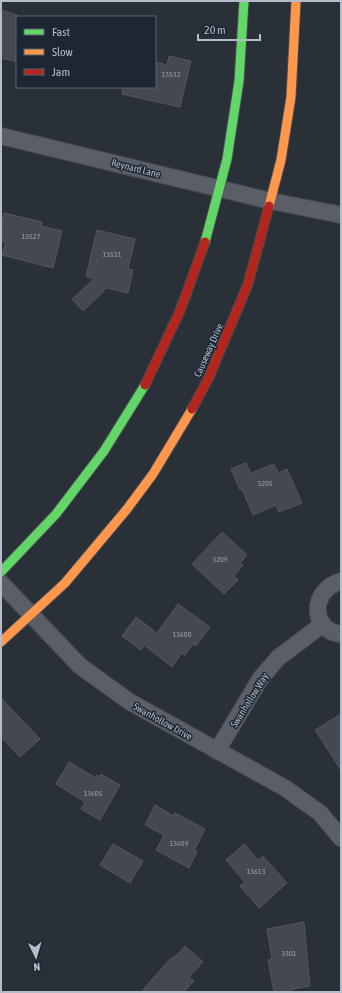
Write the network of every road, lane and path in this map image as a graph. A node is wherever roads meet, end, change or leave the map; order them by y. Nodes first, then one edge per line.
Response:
1 (244, 1) edge
2 (296, 1) edge
3 (1, 136) edge
4 (219, 188) junction
5 (271, 201) junction
6 (341, 215) edge
7 (1, 572) edge
8 (341, 581) edge
9 (1, 583) edge
10 (31, 615) junction
11 (323, 624) junction
12 (341, 634) edge
13 (1, 642) edge
14 (217, 751) junction
15 (341, 838) edge

1 - 4 street
2 - 5 street, Causeway Drive
3 - 4 street, Reynard Lane
4 - 5 street, Reynard Lane
4 - 7 street
5 - 6 street, Reynard Lane
5 - 10 street, Causeway Drive
8 - 11 street
9 - 10 street, Swanhollow Drive
10 - 13 street, Causeway Drive
10 - 14 street, Swanhollow Drive
11 - 12 street
11 - 14 street, Swanhollow Way
14 - 15 street, Swanhollow Drive

